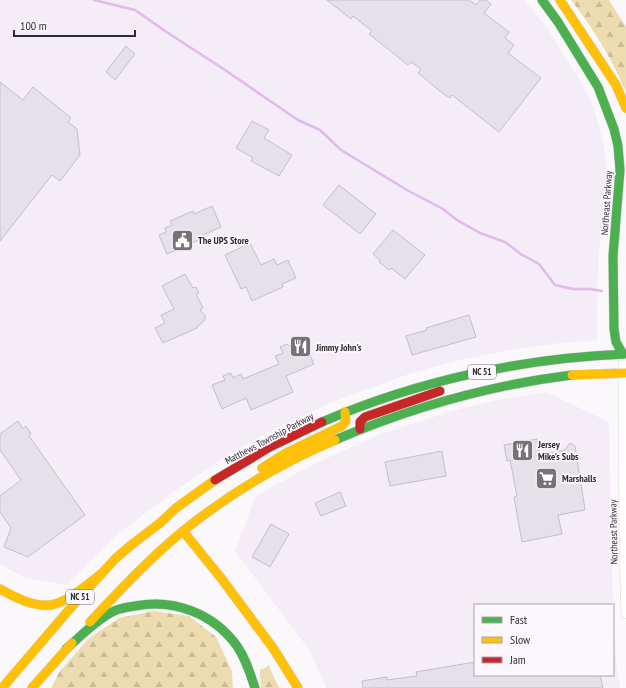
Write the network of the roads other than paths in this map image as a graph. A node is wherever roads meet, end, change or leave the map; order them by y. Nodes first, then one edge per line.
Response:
1 (542, 0) edge
2 (560, 0) edge
3 (626, 108) edge
4 (623, 185) edge
5 (625, 352) edge
6 (479, 373) junction
7 (624, 373) edge
8 (346, 412) junction
9 (360, 429) junction
10 (238, 492) junction
11 (183, 531) junction
12 (625, 554) edge
13 (101, 574) junction
14 (0, 589) edge
15 (626, 614) edge
16 (66, 649) junction
17 (2, 688) edge
18 (32, 688) edge
19 (255, 688) edge
20 (298, 688) edge

1 - 4 main road, Northeast Parkway
2 - 3 main road
4 - 5 main road, Northeast Parkway
5 - 6 main road, Matthews Township Parkway / NC 51
5 - 7 street, Northeast Parkway
6 - 8 main road, Matthews Township Parkway / NC 51
6 - 9 main road
7 - 9 main road, NC 51
7 - 12 street, Northeast Parkway
8 - 10 main road
8 - 13 main road, Matthews Township Parkway / NC 51
9 - 10 main road, NC 51
10 - 11 main road, NC 51
11 - 16 main road, NC 51
11 - 20 main road
12 - 15 street, Northeast Parkway
13 - 14 main road
13 - 17 main road, Matthews Township Parkway / NC 51
16 - 18 main road, NC 51
16 - 19 main road

